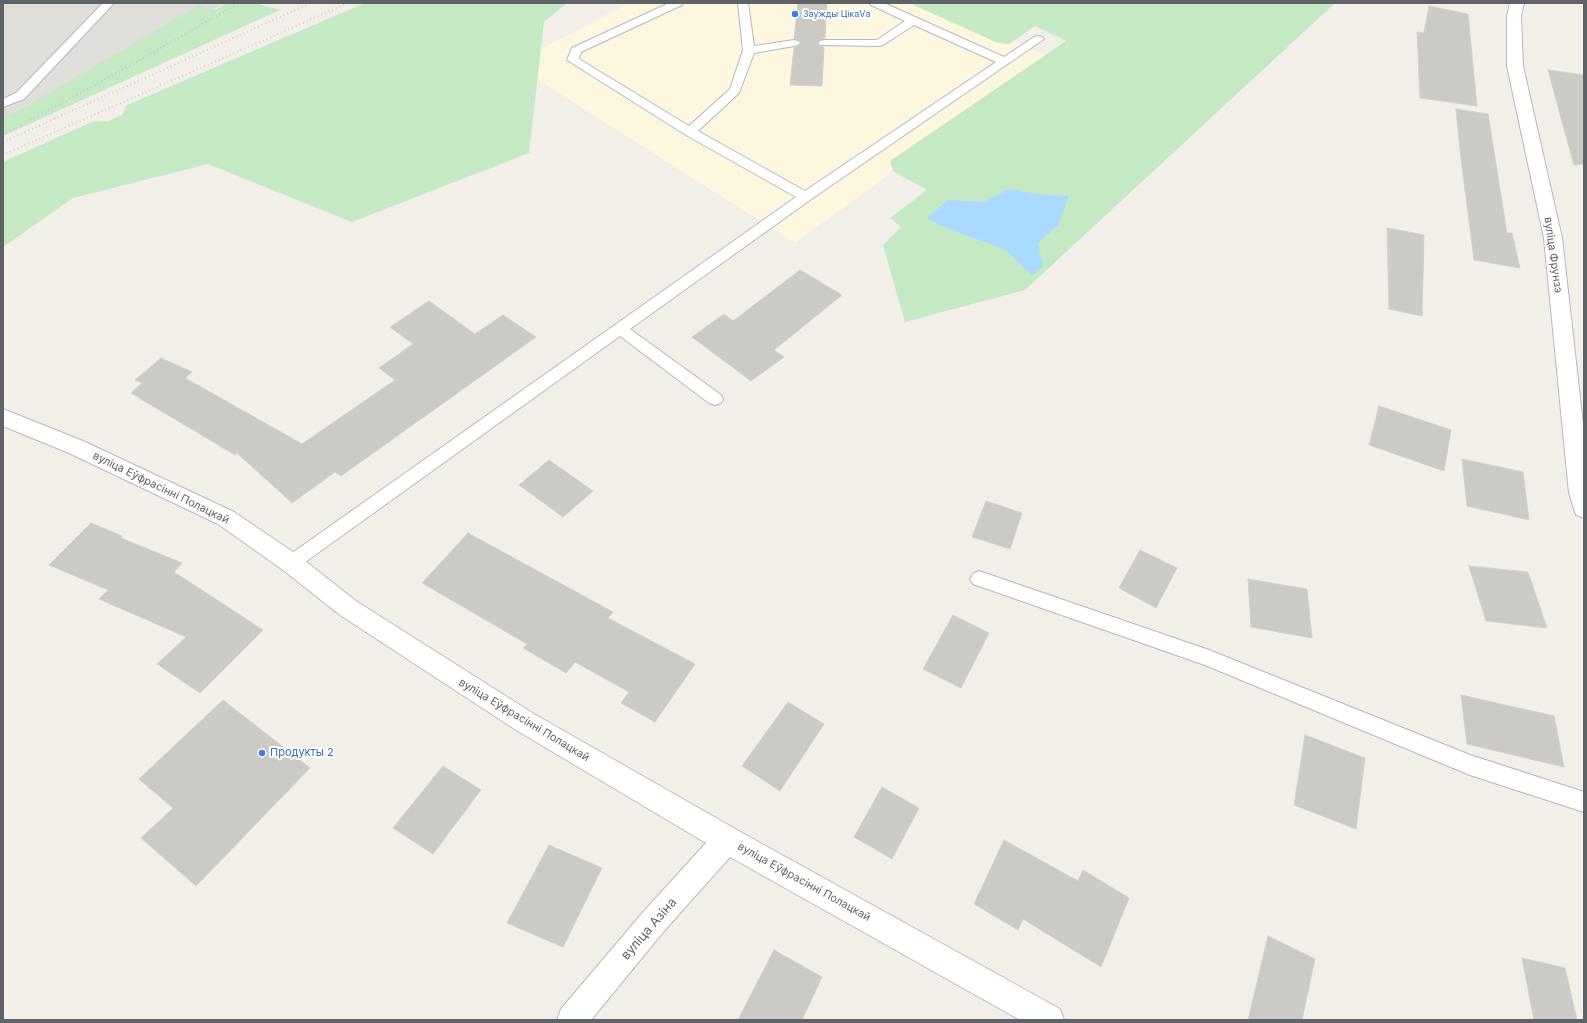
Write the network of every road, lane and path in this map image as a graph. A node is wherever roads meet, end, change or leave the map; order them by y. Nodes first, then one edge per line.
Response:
1 (109, 3) edge
2 (678, 3) edge
3 (743, 3) edge
4 (875, 3) edge
5 (1517, 3) edge
6 (914, 20) junction
7 (1038, 39) dead end
8 (794, 43) dead end
9 (824, 43) dead end
10 (749, 50) junction
11 (1004, 61) junction
12 (3, 104) edge
13 (690, 132) junction
14 (805, 198) junction
15 (620, 329) junction
16 (715, 399) dead end
17 (3, 418) edge
18 (1584, 509) edge
19 (291, 563) junction
20 (979, 579) dead end
21 (1584, 802) edge
22 (728, 840) junction
23 (572, 1020) edge
24 (1049, 1020) edge

1 - 12 lane
2 - 13 lane
3 - 10 lane
4 - 6 lane
5 - 18 street, вуліца Фрунзэ
6 - 9 lane
6 - 11 lane
7 - 11 lane
8 - 10 lane
10 - 13 lane
11 - 14 lane
13 - 14 lane
14 - 15 lane
15 - 16 lane
15 - 19 lane
17 - 19 street, вуліца Еўфрасінні Полацкай
19 - 22 street, вуліца Еўфрасінні Полацкай
20 - 21 lane
22 - 23 street, вуліца Азіна
22 - 24 street, вуліца Еўфрасінні Полацкай

